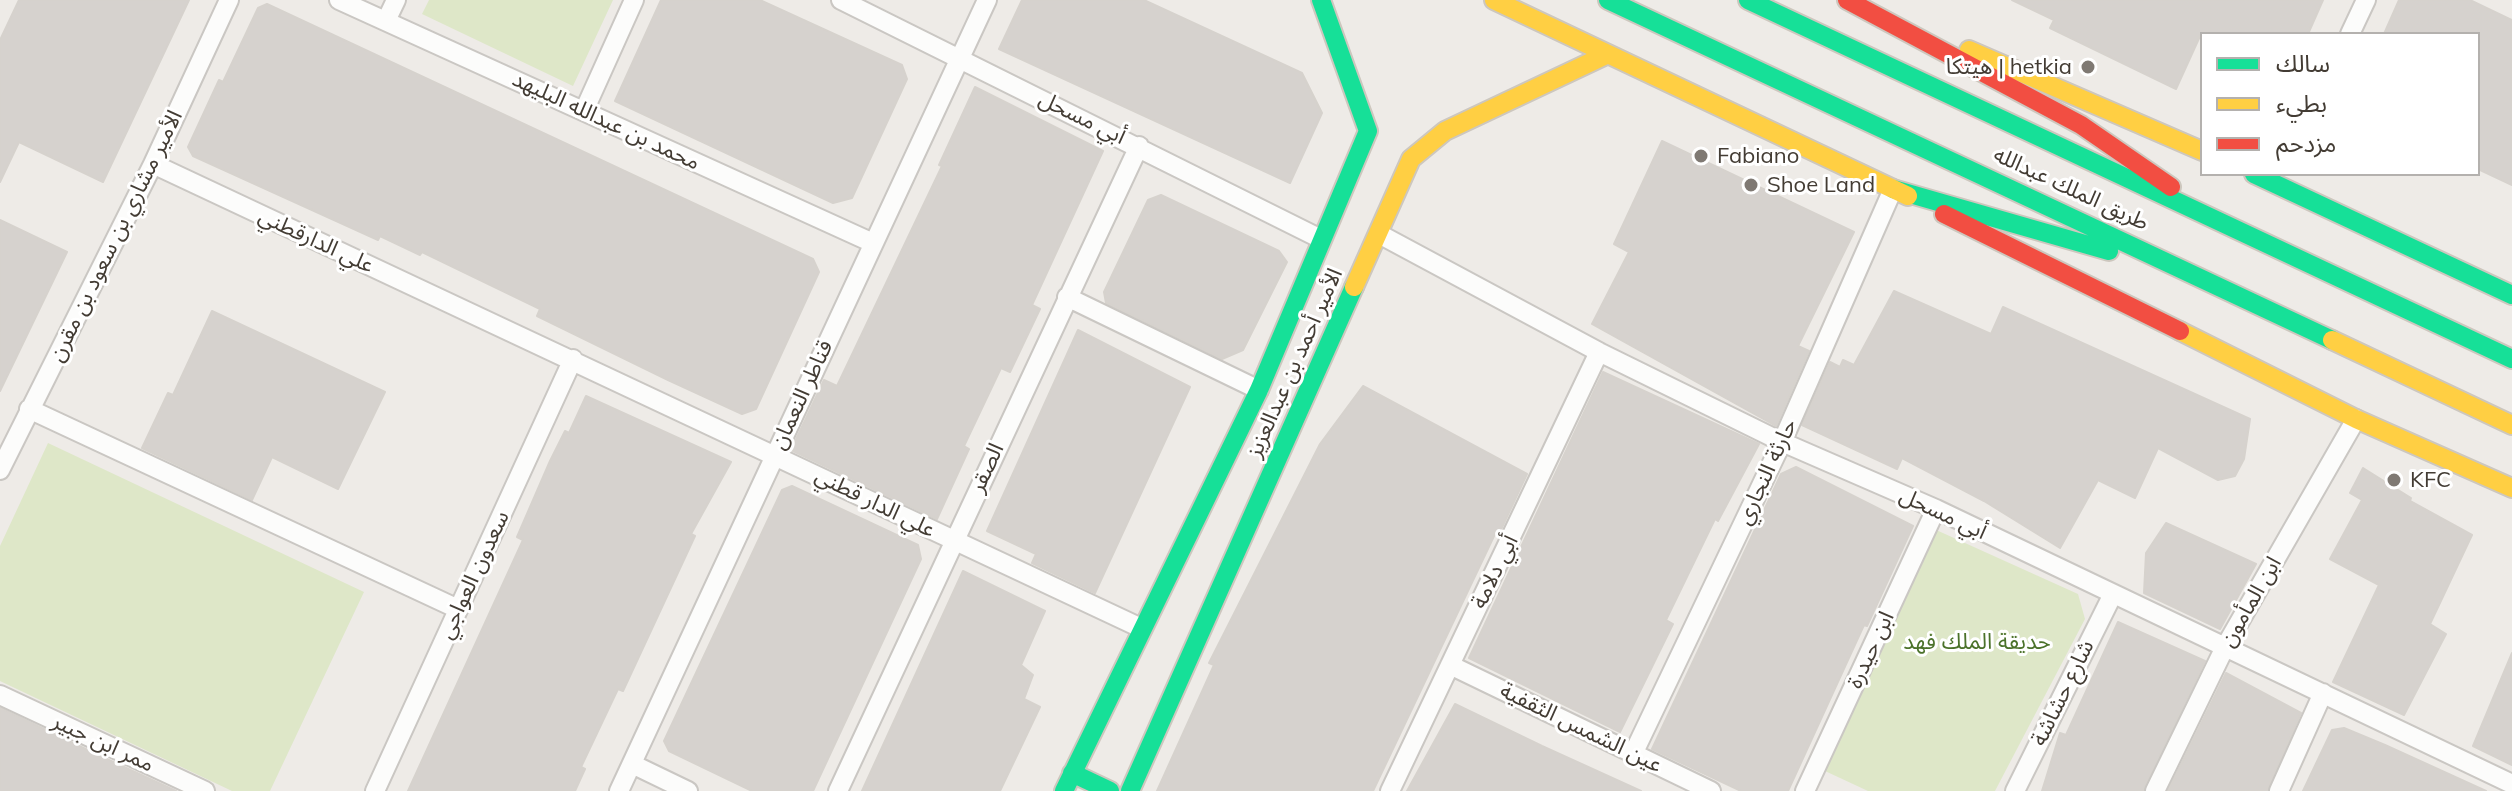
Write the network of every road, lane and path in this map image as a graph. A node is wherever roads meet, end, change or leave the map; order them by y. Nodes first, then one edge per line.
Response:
1 (229, 0) edge
2 (339, 0) edge
3 (396, 0) edge
4 (634, 0) edge
5 (841, 0) edge
6 (987, 0) edge
7 (1321, 0) edge
8 (1494, 0) edge
9 (1608, 0) edge
10 (1748, 0) edge
11 (1847, 0) edge
12 (1855, 0) edge
13 (2366, 0) edge
14 (386, 21) junction
15 (2351, 32) edge
16 (1608, 54) junction
17 (960, 57) junction
18 (584, 111) junction
19 (1139, 146) junction
20 (2200, 150) edge
21 (153, 164) junction
22 (2267, 176) edge
23 (1893, 189) junction
24 (2220, 220) junction
25 (1379, 234) junction
26 (1321, 239) junction
27 (873, 243) junction
28 (2512, 295) edge
29 (1067, 297) junction
30 (2273, 310) junction
31 (479, 317) joint
32 (1599, 352) junction
33 (573, 359) junction
34 (2512, 359) edge
35 (1259, 390) junction
36 (29, 409) junction
37 (2356, 419) junction
38 (2512, 425) edge
39 (1782, 442) junction
40 (774, 453) junction
41 (0, 470) edge
42 (2512, 488) edge
43 (1936, 509) junction
44 (953, 541) junction
45 (2112, 596) junction
46 (458, 609) junction
47 (1141, 628) junction
48 (2225, 647) junction
49 (1450, 665) junction
50 (2323, 693) junction
51 (0, 695) edge
52 (1634, 752) junction
53 (632, 764) junction
54 (1072, 773) junction
55 (2512, 784) edge
56 (205, 791) edge
57 (375, 791) edge
58 (619, 791) edge
59 (688, 791) edge
60 (838, 791) edge
61 (1064, 791) edge
62 (1110, 791) edge
63 (1130, 791) edge
64 (1390, 791) edge
65 (1711, 791) edge
66 (1805, 791) edge
67 (2015, 791) edge
68 (2155, 791) edge
69 (2279, 791) edge

1 - 21 street, الأمير مشاري بن سعود بن مقرن
2 - 14 street, محمد بن عبدالله البليهد
3 - 14 street
4 - 18 street
5 - 17 street, أبي مسحل
6 - 17 street, قناطر النعمان
7 - 26 main road, الأمير أحمد بن عبدالعزيز
8 - 16 main road
9 - 30 main road, طريق الملك عبدالله
10 - 24 main road, طريق الملك عبدالله
11 - 24 main road
12 - 20 main road
13 - 15 street
14 - 18 street, محمد بن عبدالله البليهد
16 - 23 main road
16 - 25 main road, الأمير أحمد بن عبدالعزيز
17 - 19 street, أبي مسحل
17 - 27 street, قناطر النعمان
18 - 27 street, محمد بن عبدالله البليهد
19 - 26 street, أبي مسحل
19 - 29 street, الصقر
21 - 31 street, علي الدارقطني
21 - 36 street, الأمير مشاري بن سعود بن مقرن
22 - 28 main road
23 - 30 main road
23 - 37 main road
23 - 39 street, حارثة النجاري
24 - 34 main road, طريق الملك عبدالله
25 - 32 street, أبي مسحل
25 - 63 main road, الأمير أحمد بن عبدالعزيز
26 - 35 main road, الأمير أحمد بن عبدالعزيز
27 - 40 street, قناطر النعمان
29 - 35 street
29 - 44 street, الصقر
30 - 38 main road, طريق الملك عبدالله
31 - 33 street, علي الدار قطني
32 - 39 street, أبي مسحل
32 - 49 street, أبي دلامة
33 - 40 street, علي الدار قطني
33 - 46 street, سعدون العواجي
35 - 47 main road, الأمير أحمد بن عبدالعزيز
36 - 41 street, الأمير مشاري بن سعود بن مقرن
36 - 46 street
37 - 42 main road
37 - 48 street, ابن المأمون
39 - 43 street, أبي مسحل
39 - 52 street, حارثة النجاري
40 - 44 street, علي الدار قطني
40 - 53 street, قناطر النعمان
43 - 45 street, أبي مسحل
43 - 66 street, ابن حيدرة
44 - 47 street, علي الدار قطني
44 - 60 street, الصقر
45 - 48 street, أبي مسحل
45 - 67 street, شارع حشاشة
46 - 57 street, سعدون العواجي
47 - 54 main road, الأمير أحمد بن عبدالعزيز
48 - 50 street, أبي مسحل
48 - 68 street, ابن المأمون
49 - 52 street, عين الشمس الثقفية
49 - 64 street, أبي دلامة
50 - 55 street, أبي مسحل
50 - 69 street
51 - 56 street, ممر ابن جبير
52 - 65 street, عين الشمس الثقفية
53 - 58 street, قناطر النعمان
53 - 59 street
54 - 61 main road, الأمير أحمد بن عبدالعزيز
54 - 62 main road

